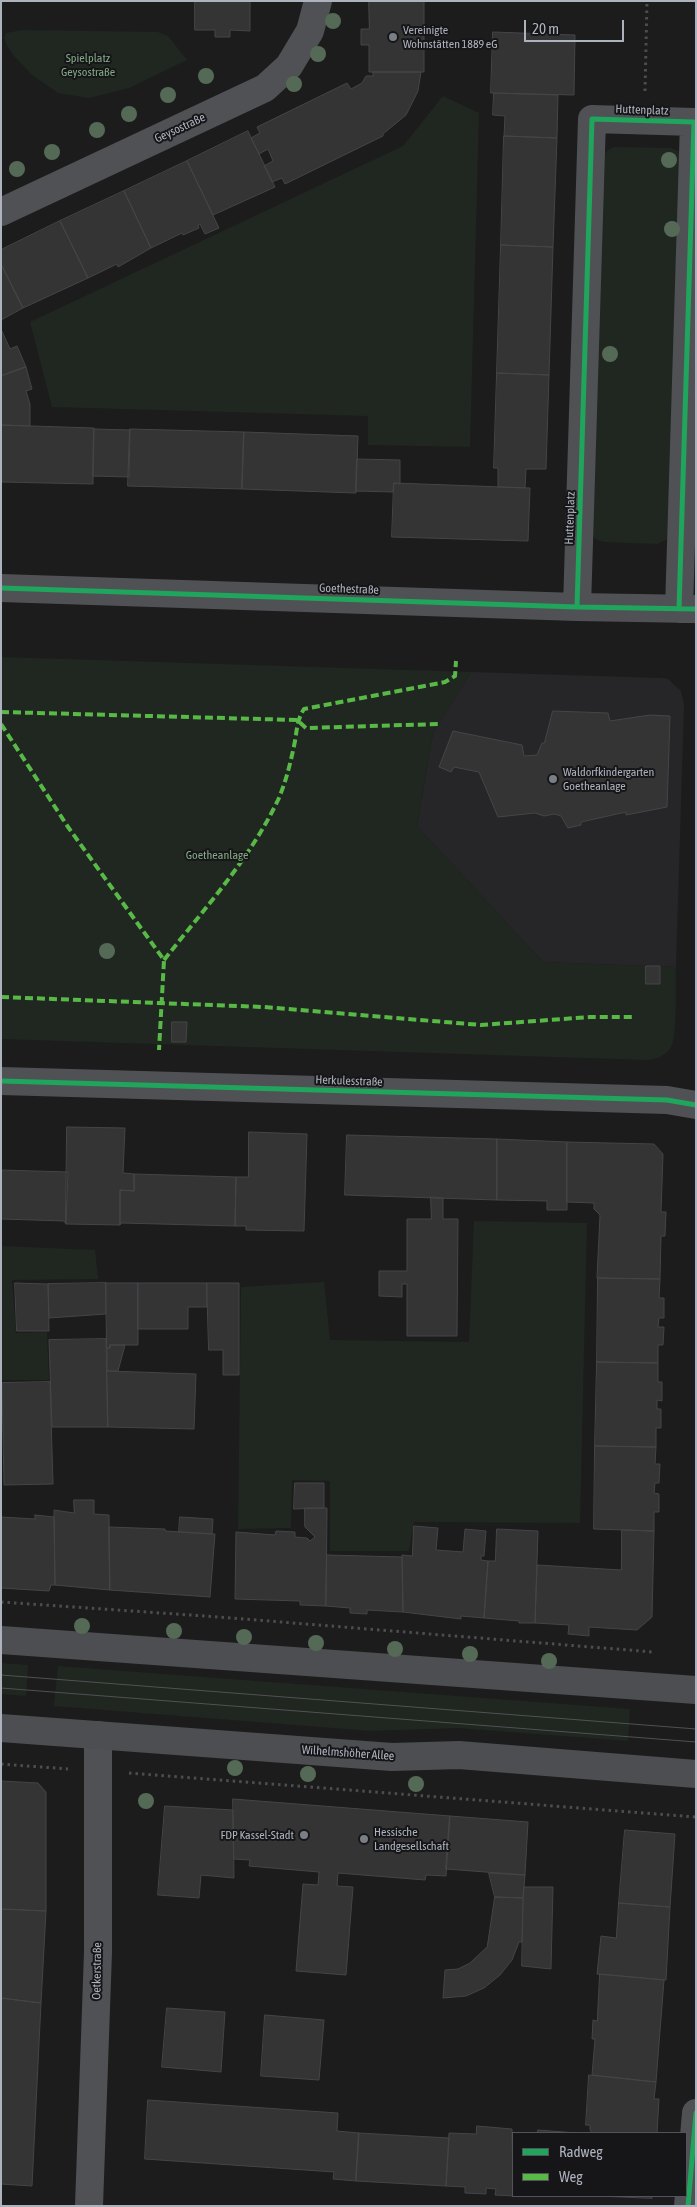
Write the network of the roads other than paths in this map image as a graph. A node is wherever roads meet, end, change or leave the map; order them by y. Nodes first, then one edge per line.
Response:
1 (318, 1) edge
2 (1, 212) edge
3 (1, 588) edge
4 (577, 607) junction
5 (687, 609) edge
6 (1, 1081) edge
7 (696, 1105) edge
8 (1, 1640) edge
9 (696, 1690) edge
10 (1, 1728) edge
11 (98, 1735) junction
12 (696, 1774) edge
13 (696, 2113) edge
14 (89, 2206) edge
15 (688, 2206) edge

1 - 2 street, Geysostraße
3 - 4 street, Goethestraße
4 - 5 street, Goethestraße
4 - 5 street, Huttenplatz
6 - 7 street, Herkulesstraße
8 - 9 main road
10 - 11 main road, Wilhelmshöher Allee
11 - 12 main road, Wilhelmshöher Allee
11 - 14 street, Oetkerstraße
13 - 15 street

